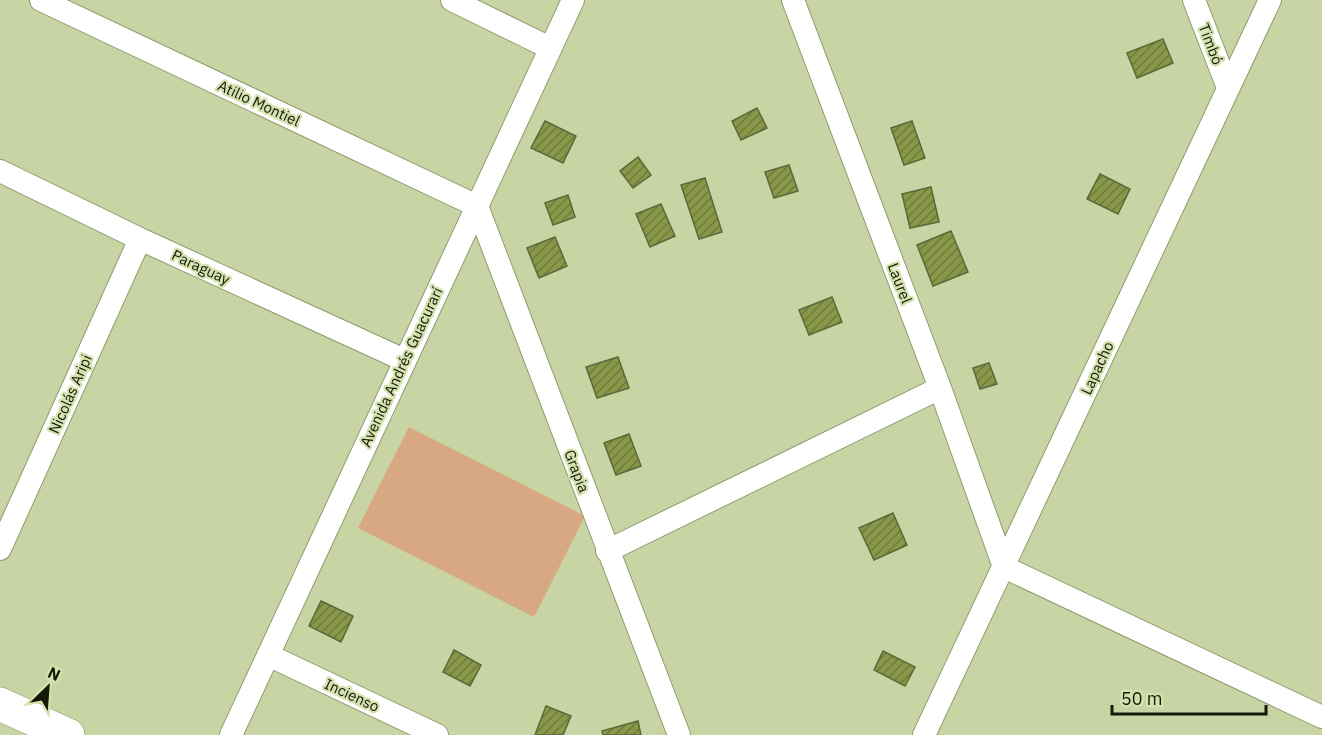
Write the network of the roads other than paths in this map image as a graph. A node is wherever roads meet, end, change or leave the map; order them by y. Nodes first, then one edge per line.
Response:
1 (41, 0) edge
2 (452, 0) edge
3 (573, 0) edge
4 (793, 0) edge
5 (1194, 0) edge
6 (1269, 0) edge
7 (550, 48) junction
8 (1228, 88) junction
9 (0, 171) edge
10 (477, 206) junction
11 (140, 238) junction
12 (404, 360) junction
13 (940, 388) junction
14 (0, 549) edge
15 (607, 551) junction
16 (1004, 567) junction
17 (268, 655) junction
18 (0, 704) edge
19 (1322, 717) edge
20 (68, 735) edge
21 (231, 735) edge
22 (437, 735) edge
23 (679, 735) edge
24 (924, 735) edge

1 - 10 street, Atilio Montiel
2 - 7 street
3 - 7 street, Avenida Andrés Guacurarí
4 - 13 street, Laurel
5 - 8 street, Timbó
6 - 8 street, Lapacho
7 - 10 street, Avenida Andrés Guacurarí
8 - 16 street, Lapacho
9 - 11 street, Paraguay
10 - 12 street, Avenida Andrés Guacurarí
10 - 15 street, Grapia
11 - 12 street, Paraguay
11 - 14 street, Nicolás Aripi
12 - 17 street, Avenida Andrés Guacurarí
13 - 15 street
13 - 16 street, Laurel
15 - 23 street, Grapia
16 - 19 street
16 - 24 street, Lapacho
17 - 21 street, Avenida Andrés Guacurarí
17 - 22 street, Incienso
18 - 20 main road

